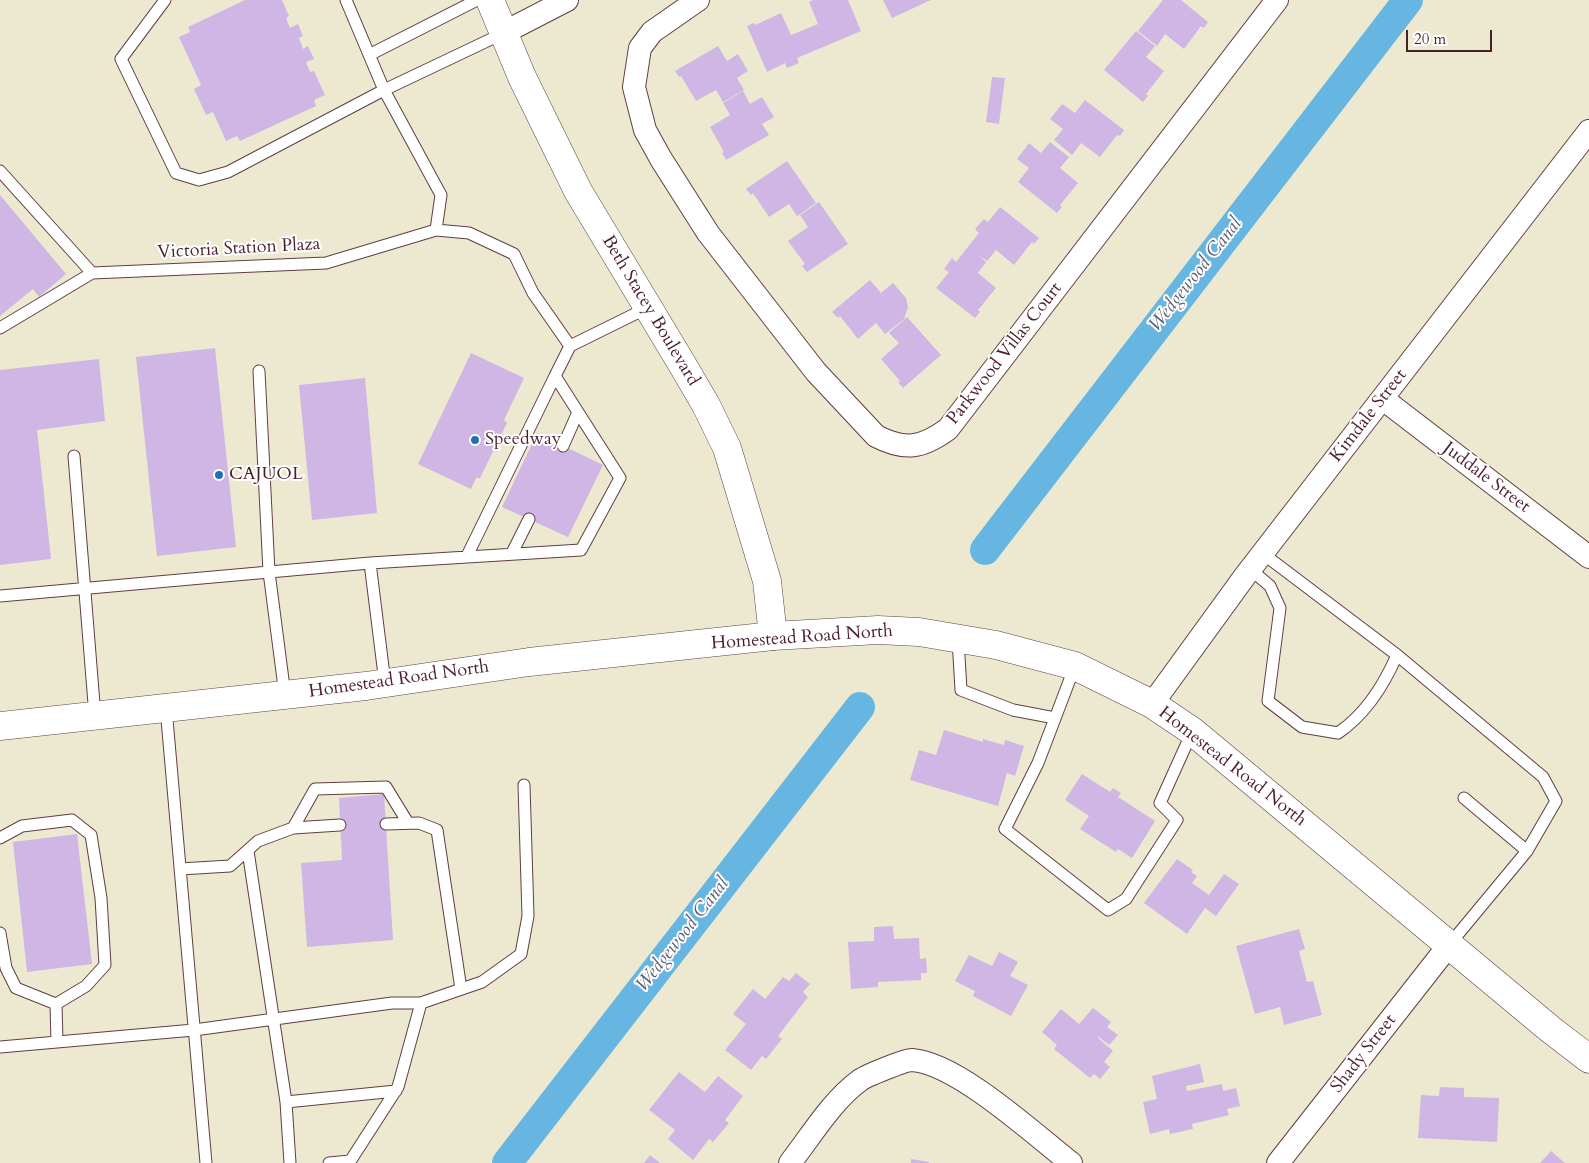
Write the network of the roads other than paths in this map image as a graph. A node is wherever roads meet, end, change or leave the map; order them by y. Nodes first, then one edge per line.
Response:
1 (165, 0) edge
2 (346, 0) edge
3 (477, 0) edge
4 (490, 0) edge
5 (567, 0) edge
6 (698, 0) edge
7 (1277, 0) edge
8 (505, 32) junction
9 (369, 55) junction
10 (384, 90) junction
11 (1589, 131) edge
12 (0, 171) edge
13 (436, 230) junction
14 (92, 273) junction
15 (647, 308) junction
16 (0, 328) edge
17 (570, 346) junction
18 (260, 371) dead end
19 (554, 376) junction
20 (1382, 399) junction
21 (578, 412) junction
22 (563, 446) dead end
23 (74, 456) dead end
24 (529, 518) dead end
25 (512, 553) junction
26 (467, 556) junction
27 (1589, 557) edge
28 (1256, 561) junction
29 (370, 563) junction
30 (269, 572) junction
31 (85, 588) junction
32 (0, 596) edge
33 (773, 636) junction
34 (958, 639) junction
35 (1397, 654) junction
36 (1076, 666) junction
37 (385, 683) junction
38 (285, 695) junction
39 (1152, 704) junction
40 (166, 708) junction
41 (95, 716) junction
42 (1055, 718) junction
43 (0, 726) edge
44 (1192, 731) junction
45 (524, 785) dead end
46 (1464, 798) dead end
47 (408, 823) junction
48 (386, 824) dead end
49 (340, 825) dead end
50 (293, 828) junction
51 (0, 838) edge
52 (248, 851) junction
53 (1527, 851) junction
54 (180, 868) junction
55 (0, 933) edge
56 (1449, 945) junction
57 (461, 989) junction
58 (56, 1004) junction
59 (421, 1004) junction
60 (273, 1018) junction
61 (194, 1030) junction
62 (57, 1042) junction
63 (0, 1047) edge
64 (1589, 1059) edge
65 (396, 1090) junction
66 (286, 1102) junction
67 (350, 1162) edge
68 (206, 1163) edge
69 (290, 1163) edge
70 (329, 1163) edge
71 (790, 1163) edge
72 (1071, 1163) edge
73 (1278, 1163) edge

1 - 10 lane
2 - 9 lane
3 - 9 lane
4 - 8 main road, Beth Stacey Boulevard
5 - 8 street
6 - 7 street, Parkwood Villas Court
8 - 10 lane
8 - 15 main road, Beth Stacey Boulevard
9 - 10 lane
10 - 13 lane
11 - 20 street, Kimdale Street
12 - 14 lane
13 - 14 lane, Victoria Station Plaza
13 - 17 lane, Victoria Station Plaza
14 - 16 lane, Victoria Station Plaza
15 - 17 lane
15 - 33 main road, Beth Stacey Boulevard
17 - 19 lane
18 - 30 lane
19 - 21 lane
19 - 26 lane
20 - 27 street, Juddale Street
20 - 28 street, Kimdale Street
21 - 22 lane
21 - 25 lane
23 - 31 lane
24 - 25 lane
25 - 26 lane
26 - 29 lane
28 - 35 lane
28 - 35 lane
28 - 39 street, Kimdale Street
29 - 30 lane
29 - 37 lane
30 - 31 lane
30 - 38 lane
31 - 32 lane
31 - 41 lane
33 - 34 main road, Homestead Road North
33 - 37 main road, Homestead Road North
34 - 36 main road, Homestead Road North
34 - 42 lane
35 - 53 lane
36 - 39 main road, Homestead Road North
36 - 42 lane
37 - 38 main road, Homestead Road North
38 - 40 main road, Homestead Road North
39 - 44 main road, Homestead Road North
40 - 41 main road, Homestead Road North
40 - 54 lane
41 - 43 main road, Homestead Road North
42 - 44 lane
44 - 56 main road, Homestead Road North
45 - 57 lane
46 - 53 lane
47 - 48 lane
47 - 50 lane
47 - 57 lane
49 - 50 lane
50 - 52 lane
51 - 58 lane
52 - 54 lane
52 - 60 lane
53 - 56 lane
54 - 61 lane
55 - 58 lane
56 - 64 main road, Homestead Road North
56 - 73 street, Shady Street
57 - 59 lane
58 - 62 lane
59 - 60 lane
59 - 65 lane
60 - 61 lane
60 - 66 lane
61 - 62 lane
61 - 68 lane
62 - 63 lane
65 - 66 lane
65 - 67 lane
66 - 69 lane
67 - 70 lane
71 - 72 street

